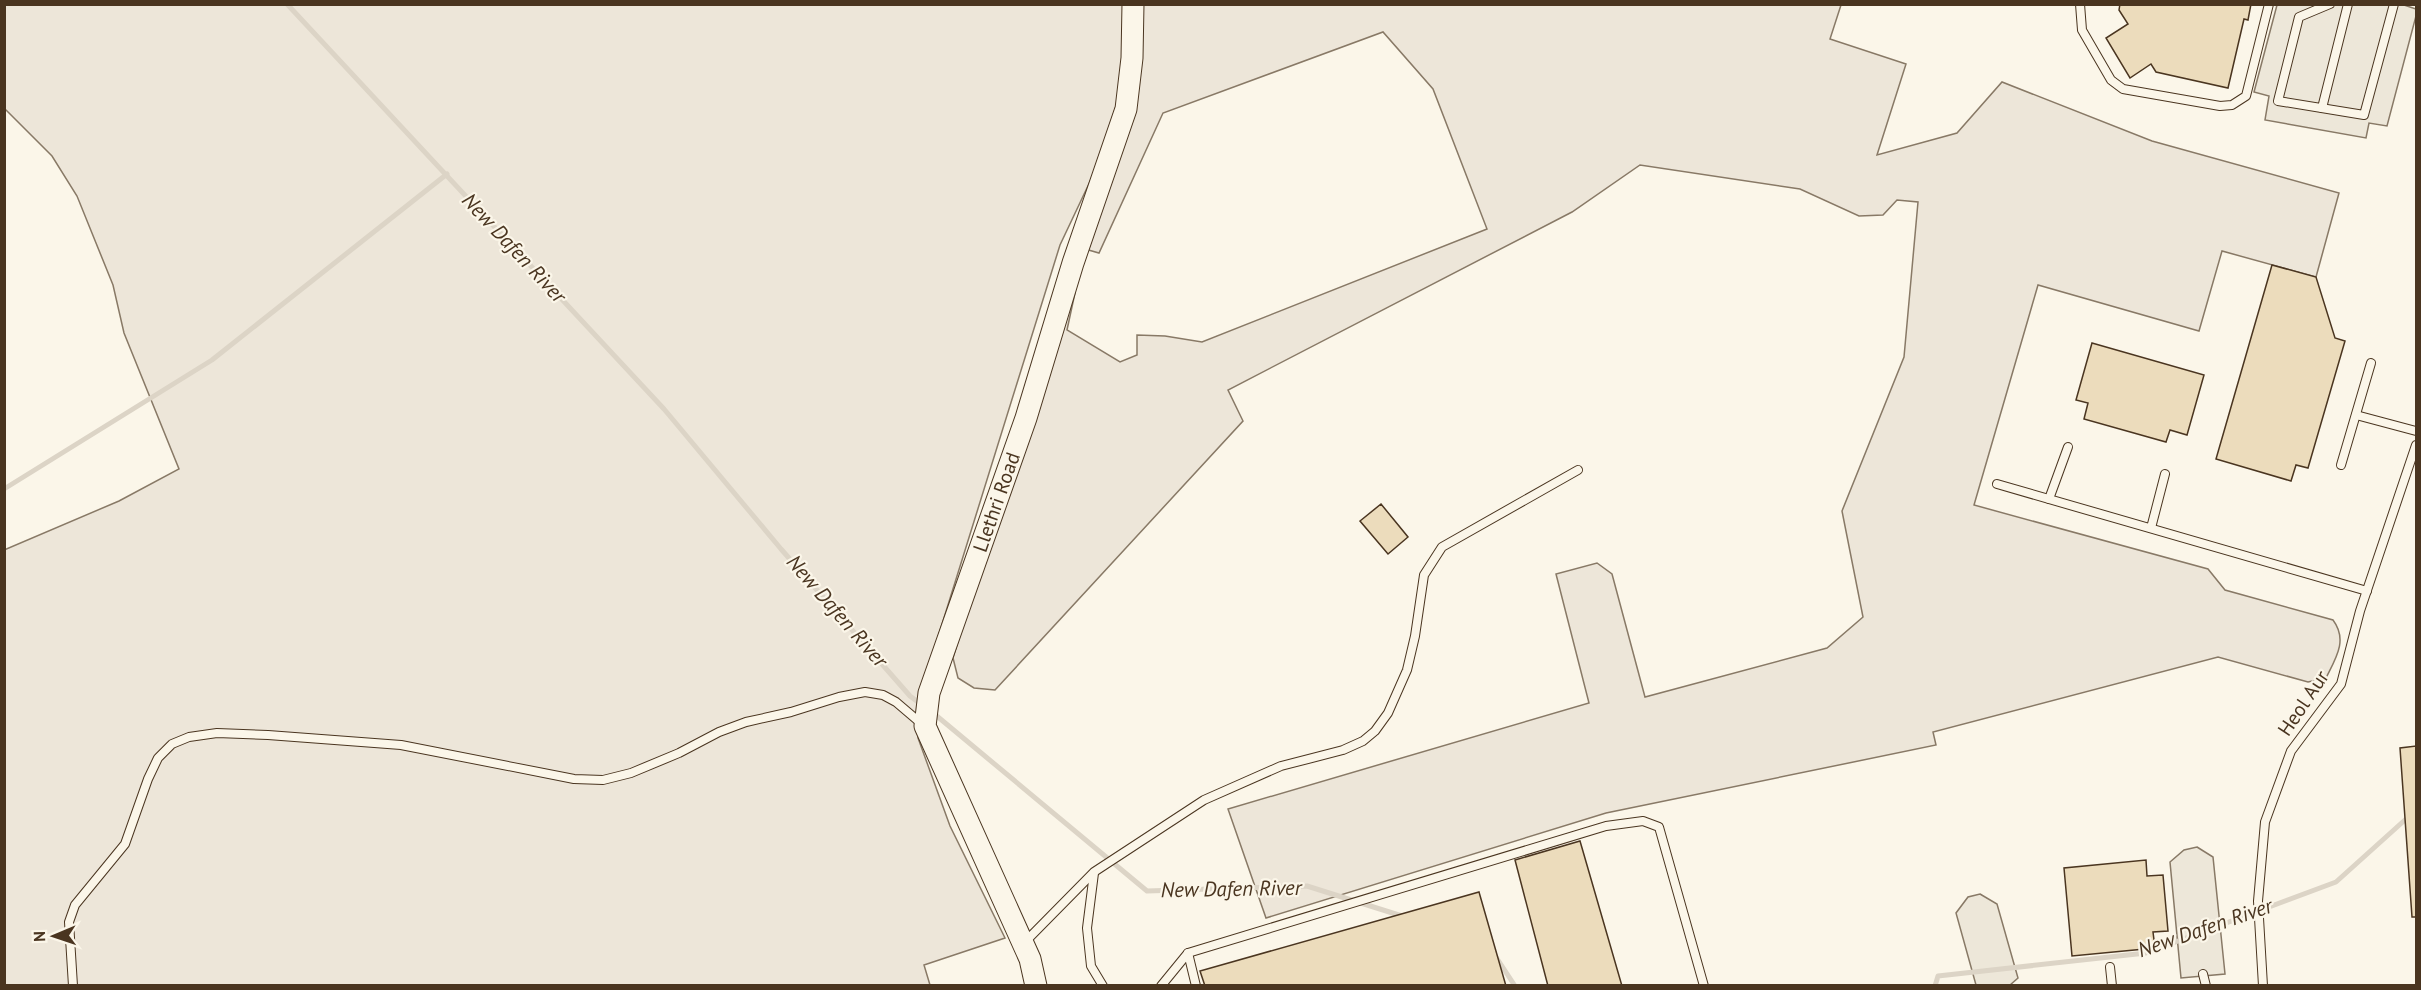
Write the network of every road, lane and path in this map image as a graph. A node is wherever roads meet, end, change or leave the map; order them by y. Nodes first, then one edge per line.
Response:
1 (1133, 4) edge
2 (2080, 4) edge
3 (2269, 4) edge
4 (2330, 4) edge
5 (2348, 4) edge
6 (2394, 4) edge
7 (2322, 108) junction
8 (2371, 363) dead end
9 (2356, 415) junction
10 (2416, 431) edge
11 (2416, 445) edge
12 (2067, 447) dead end
13 (2341, 465) dead end
14 (1578, 470) dead end
15 (2165, 474) dead end
16 (1997, 484) dead end
17 (2049, 500) junction
18 (2151, 528) junction
19 (2367, 591) junction
20 (925, 726) junction
21 (1094, 872) junction
22 (1023, 944) junction
23 (1188, 953) junction
24 (2110, 967) dead end
25 (2204, 974) dead end
26 (74, 986) edge
27 (1036, 986) edge
28 (1103, 986) edge
29 (1161, 986) edge
30 (1196, 986) edge
31 (1704, 986) edge
32 (2112, 986) edge
33 (2205, 986) edge
34 (2263, 986) edge

1 - 20 street, Llethri Road
2 - 3 lane
4 - 7 lane
5 - 7 lane
6 - 7 lane
8 - 9 lane
9 - 10 lane
9 - 13 lane
11 - 19 lane, Heol Aur
12 - 17 lane
14 - 21 lane
15 - 18 lane
16 - 17 lane
17 - 18 lane
18 - 19 lane
19 - 34 lane, Heol Aur
20 - 22 street
20 - 26 lane
21 - 22 lane
21 - 28 lane
22 - 27 street
23 - 29 lane
23 - 30 lane
23 - 31 lane
24 - 32 lane
25 - 33 lane

